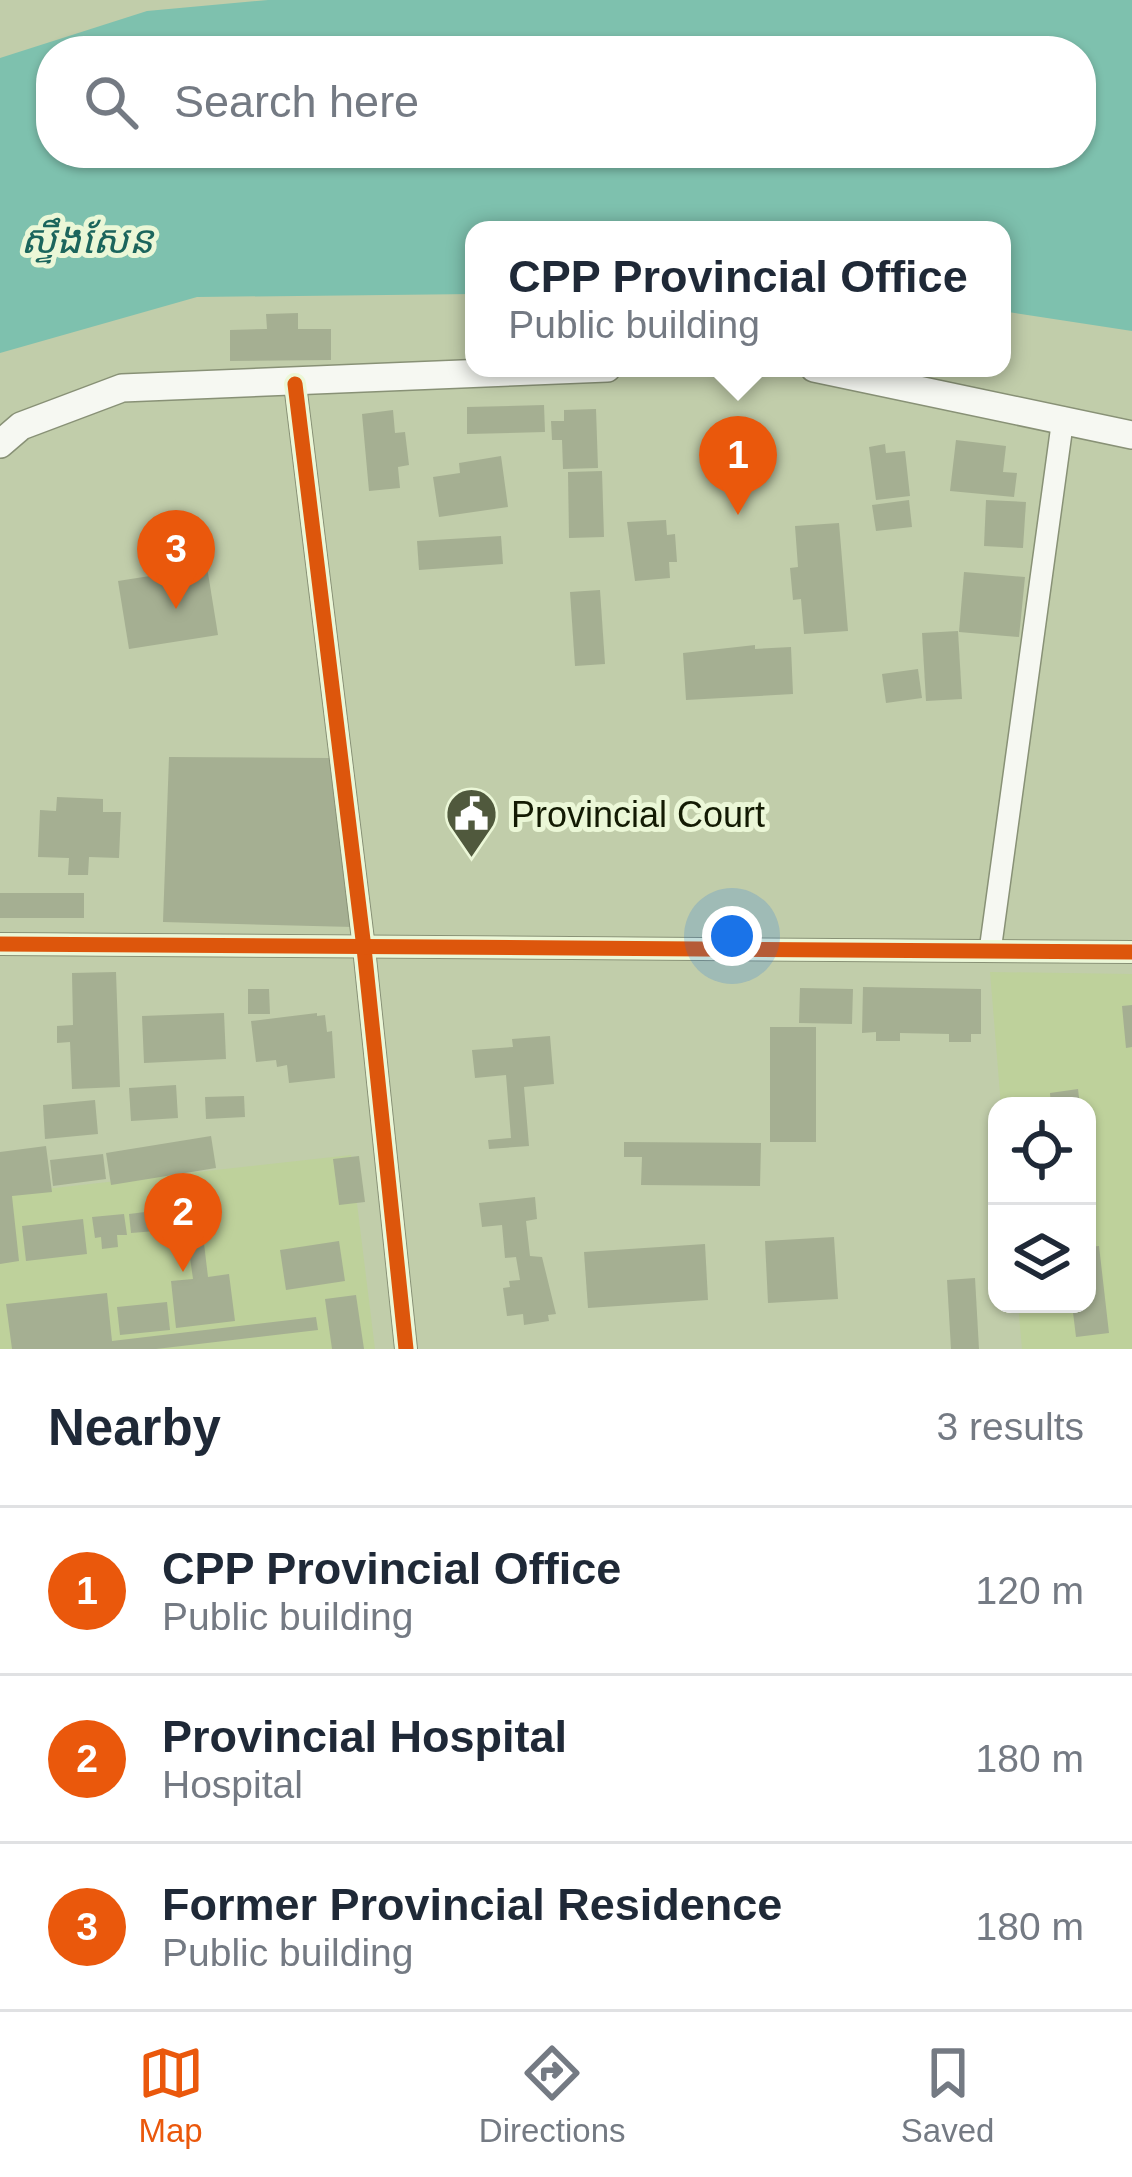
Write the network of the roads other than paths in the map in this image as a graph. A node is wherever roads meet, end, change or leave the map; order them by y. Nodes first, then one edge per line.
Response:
1 (465, 375) edge
2 (859, 377) edge
3 (295, 384) junction
4 (1063, 418) junction
5 (1132, 435) edge
6 (0, 444) edge
7 (0, 944) edge
8 (364, 948) junction
9 (990, 951) junction
10 (1132, 952) edge
11 (406, 1349) edge

1 - 3 street
2 - 4 street
3 - 6 street
3 - 8 street
4 - 5 street
4 - 9 street
7 - 8 street
8 - 9 street
8 - 11 street
9 - 10 street

